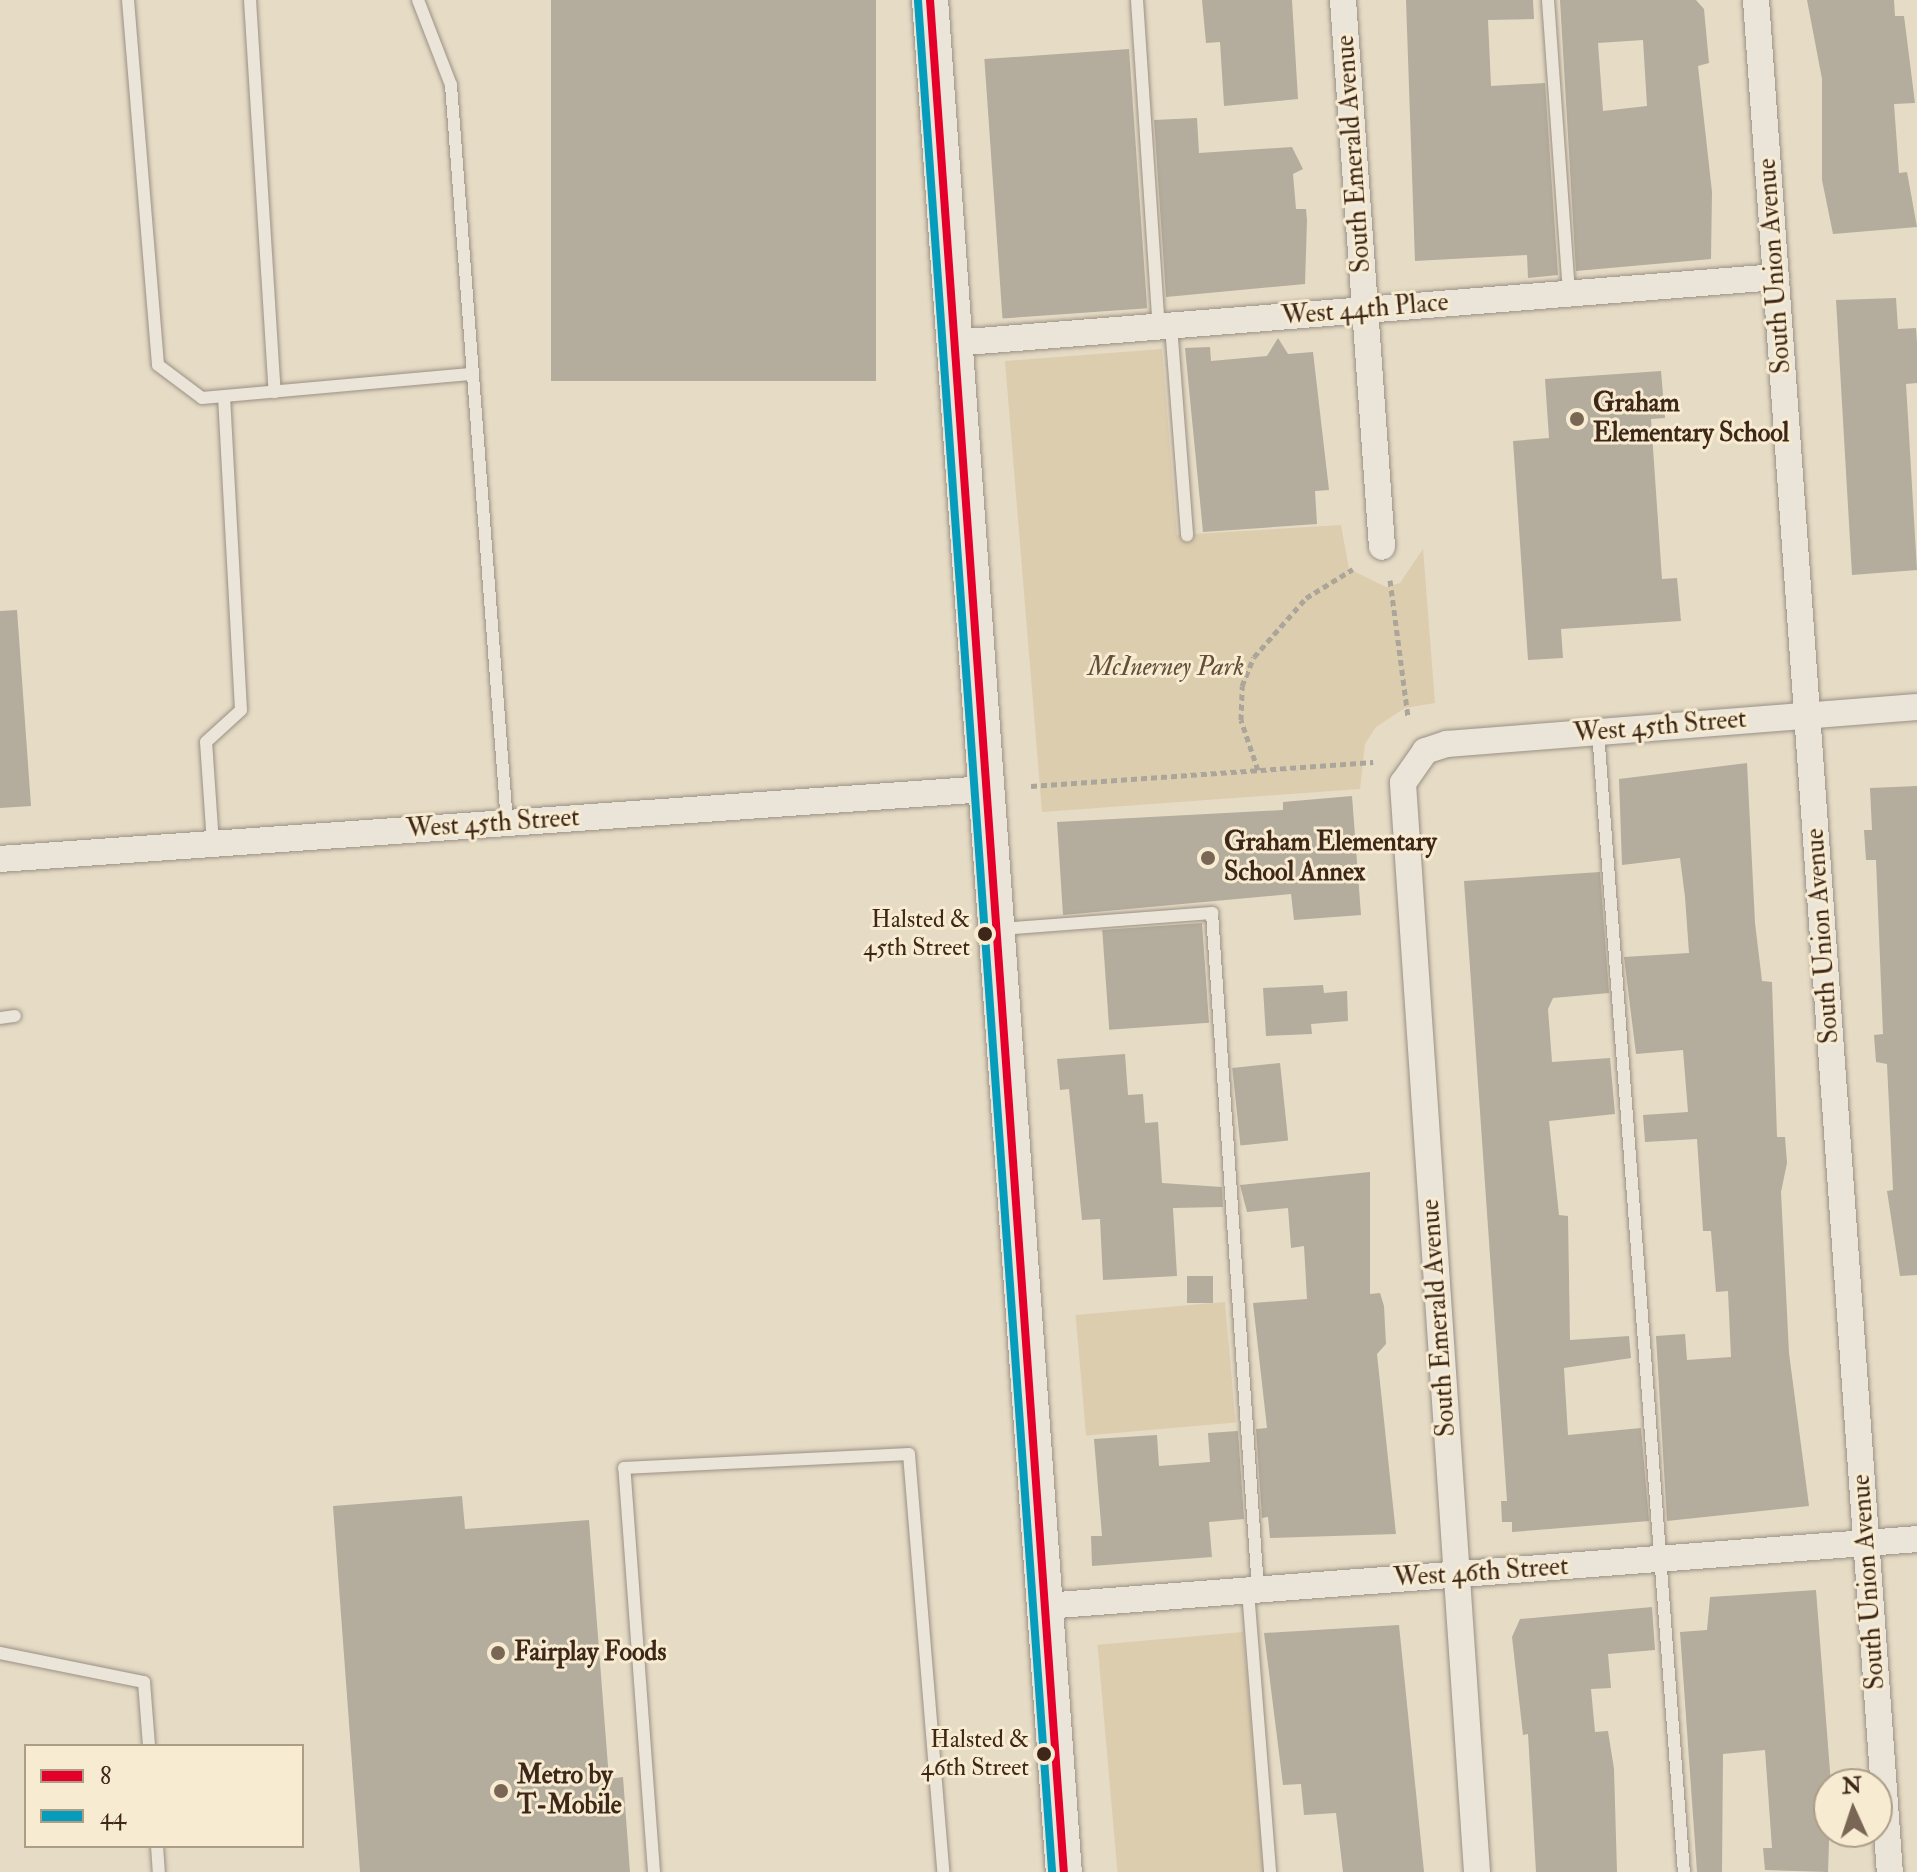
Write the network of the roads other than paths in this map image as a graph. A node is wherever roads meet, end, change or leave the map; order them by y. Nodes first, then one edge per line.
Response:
1 (128, 0) edge
2 (250, 0) edge
3 (418, 0) edge
4 (930, 0) edge
5 (1137, 0) edge
6 (1343, 0) edge
7 (1548, 0) edge
8 (1756, 0) edge
9 (1776, 277) junction
10 (1569, 293) junction
11 (1365, 309) junction
12 (1165, 326) junction
13 (954, 343) junction
14 (473, 374) junction
15 (275, 392) junction
16 (224, 396) junction
17 (1187, 535) dead end
18 (1382, 547) dead end
19 (1917, 707) edge
20 (1807, 715) junction
21 (1598, 732) junction
22 (1411, 766) joint
23 (987, 789) junction
24 (507, 823) junction
25 (213, 844) junction
26 (0, 859) edge
27 (997, 929) junction
28 (15, 1016) dead end
29 (0, 1018) edge
30 (1917, 1539) edge
31 (1866, 1543) junction
32 (1660, 1559) junction
33 (1457, 1574) junction
34 (1253, 1590) junction
35 (1045, 1606) junction
36 (0, 1653) edge
37 (149, 1744) edge
38 (157, 1848) edge
39 (159, 1872) edge
40 (654, 1872) edge
41 (943, 1872) edge
42 (1064, 1872) edge
43 (1270, 1872) edge
44 (1477, 1872) edge
45 (1684, 1872) edge
46 (1890, 1872) edge

1 - 16 lane
2 - 15 lane
3 - 14 lane
4 - 13 main road
5 - 12 lane
6 - 11 street, South Emerald Avenue
7 - 10 lane
8 - 9 street, South Union Avenue
9 - 10 street, West 44th Place
9 - 20 street, South Union Avenue
10 - 11 street, West 44th Place
11 - 12 street, West 44th Place
11 - 18 street, South Emerald Avenue
12 - 13 street, West 44th Place
12 - 17 lane
13 - 23 main road
14 - 15 lane
14 - 24 lane
15 - 16 lane
16 - 25 lane
19 - 20 street, West 45th Street
20 - 21 street, West 45th Street
20 - 31 street, South Union Avenue
21 - 22 street, West 45th Street
21 - 32 lane
22 - 33 street, South Emerald Avenue
23 - 24 street, West 45th Street
23 - 27 main road
24 - 25 street, West 45th Street
25 - 26 street, West 45th Street
27 - 34 lane
27 - 35 main road
28 - 29 lane
30 - 31 street, West 46th Street
31 - 32 street, West 46th Street
31 - 46 street, South Union Avenue
32 - 33 street, West 46th Street
32 - 45 lane
33 - 34 street, West 46th Street
33 - 44 street, South Emerald Avenue
34 - 35 street, West 46th Street
34 - 43 lane
35 - 42 main road
36 - 37 lane
38 - 39 lane
40 - 41 lane

